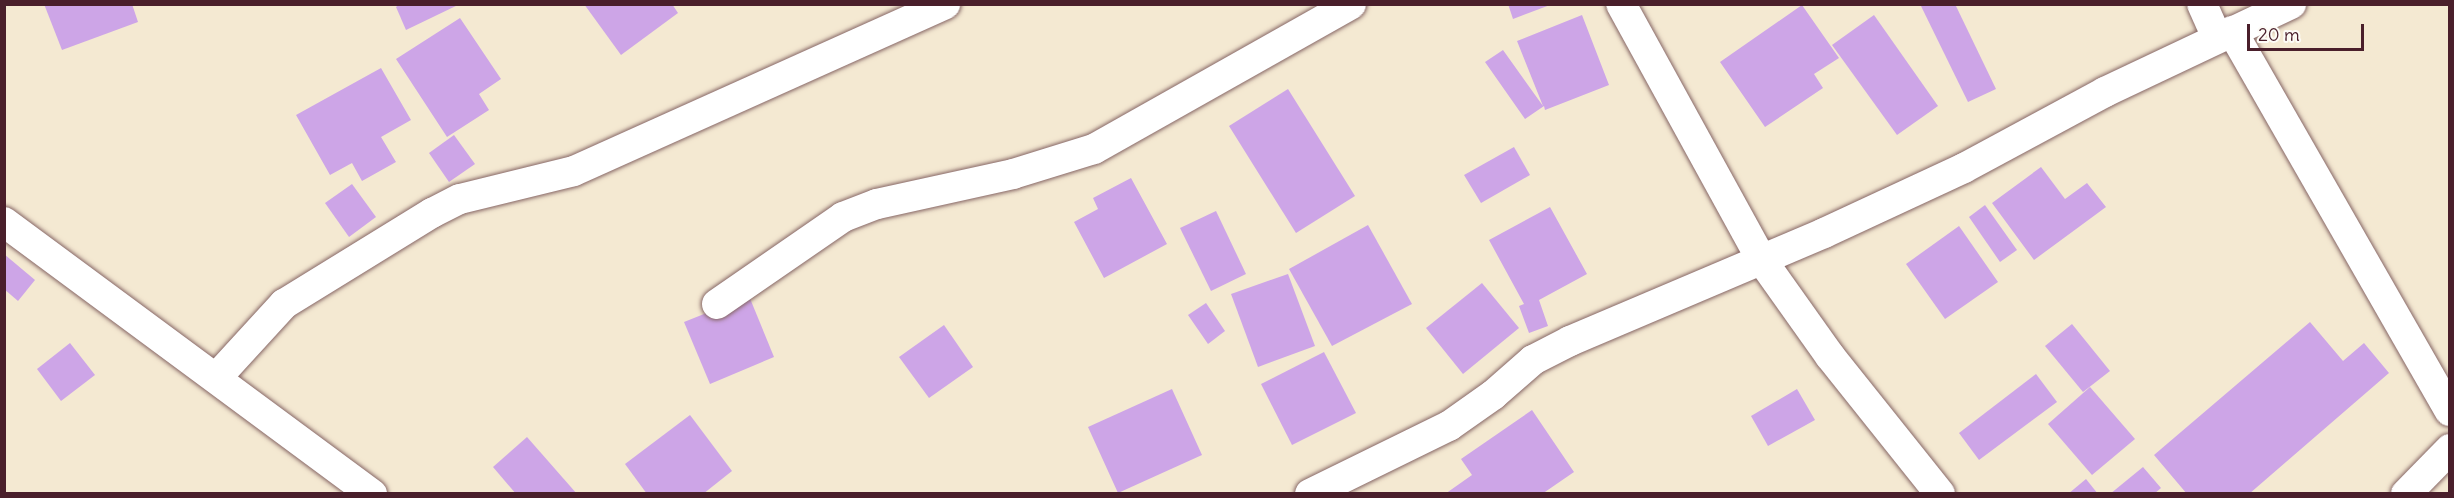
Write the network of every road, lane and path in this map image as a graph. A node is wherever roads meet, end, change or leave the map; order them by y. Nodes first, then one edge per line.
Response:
1 (945, 4) edge
2 (1352, 4) edge
3 (1621, 4) edge
4 (2202, 4) edge
5 (2291, 4) edge
6 (2224, 35) junction
7 (4, 222) edge
8 (1761, 259) junction
9 (717, 303) dead end
10 (218, 376) junction
11 (2450, 411) edge
12 (2450, 449) edge
13 (372, 494) edge
14 (1310, 494) edge
15 (1940, 494) edge
16 (2406, 494) edge

1 - 10 street
2 - 9 street
3 - 8 street
4 - 6 street
5 - 6 street
6 - 8 street
6 - 11 street
7 - 10 street
8 - 14 street
8 - 15 street
10 - 13 street
12 - 16 street

